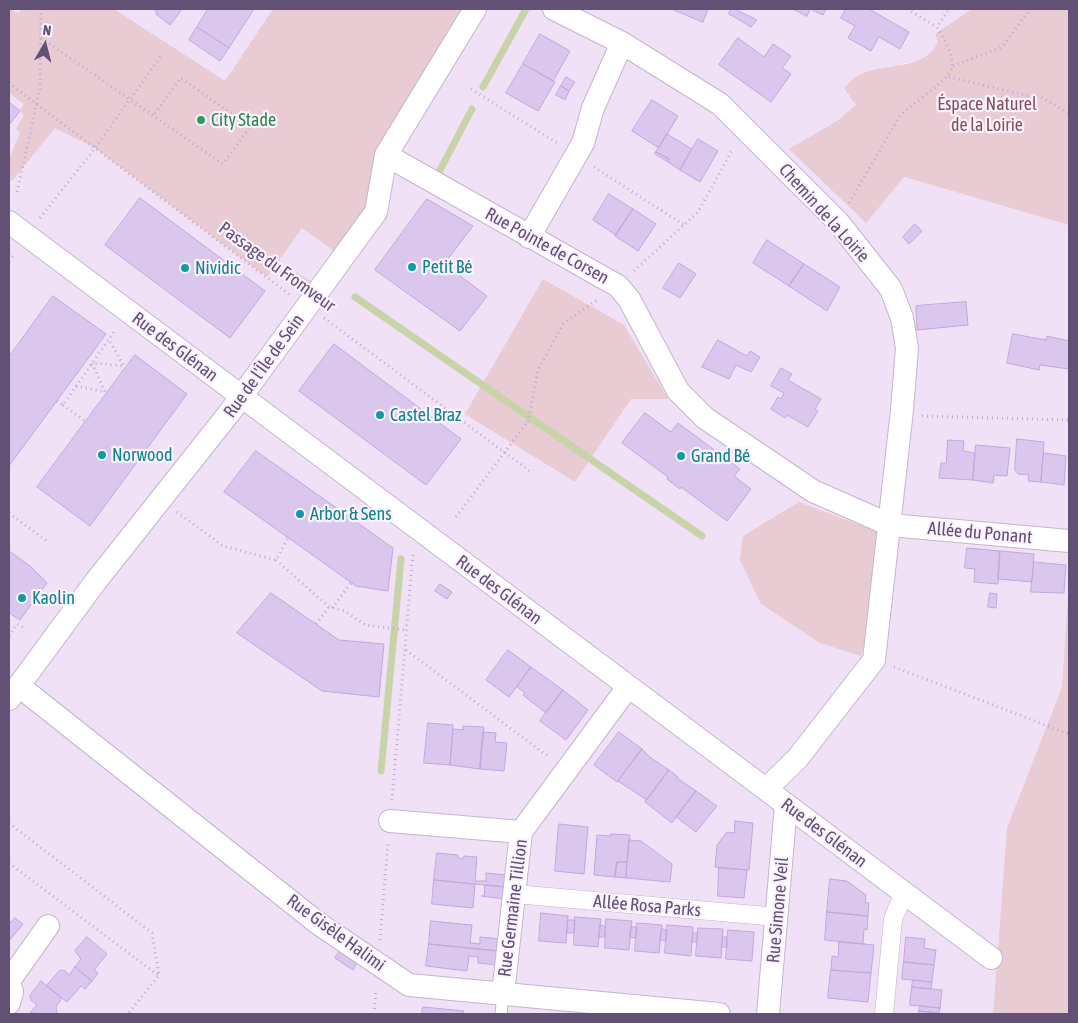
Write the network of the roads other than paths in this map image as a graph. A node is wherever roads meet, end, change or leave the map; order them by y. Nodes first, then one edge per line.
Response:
1 (475, 9) edge
2 (554, 9) edge
3 (622, 43) junction
4 (386, 155) junction
5 (9, 222) edge
6 (530, 237) junction
7 (241, 396) junction
8 (890, 525) junction
9 (1069, 541) edge
10 (628, 687) junction
11 (14, 693) edge
12 (766, 789) junction
13 (786, 805) junction
14 (390, 821) road end
15 (521, 832) junction
16 (904, 893) junction
17 (515, 894) junction
18 (778, 917) junction
19 (48, 926) dead end
20 (990, 958) dead end
21 (9, 982) edge
22 (9, 1004) edge
23 (502, 1004) edge
24 (719, 1014) edge
25 (768, 1014) edge
26 (884, 1014) edge

1 - 4 street, Rue de l'Île de Sein
2 - 3 street, Chemin de la Loirie
3 - 6 street
3 - 8 street, Chemin de la Loirie
4 - 6 street, Rue Pointe de Corsen
4 - 7 street, Rue de l'Île de Sein
5 - 7 street, Rue des Glénan
6 - 8 street, Rue Pointe de Corsen
7 - 10 street, Rue des Glénan
7 - 11 street, Rue de l'Île de Sein
8 - 9 street, Allée du Ponant
8 - 12 street, Chemin de la Loirie
10 - 12 street, Rue des Glénan
10 - 15 street, Rue Germaine Tillion
11 - 23 street, Rue Gisèle Halimi
12 - 13 street, Rue des Glénan
13 - 16 street, Rue des Glénan
13 - 18 street, Rue Simone Veil
14 - 15 street
15 - 17 street, Rue Germaine Tillion
16 - 20 street, Rue des Glénan
16 - 26 street
17 - 18 street, Allée Rosa Parks
17 - 23 street, Rue Germaine Tillion
18 - 25 street, Rue Simone Veil
19 - 21 street
21 - 22 street
23 - 24 street, Rue Gisèle Halimi

